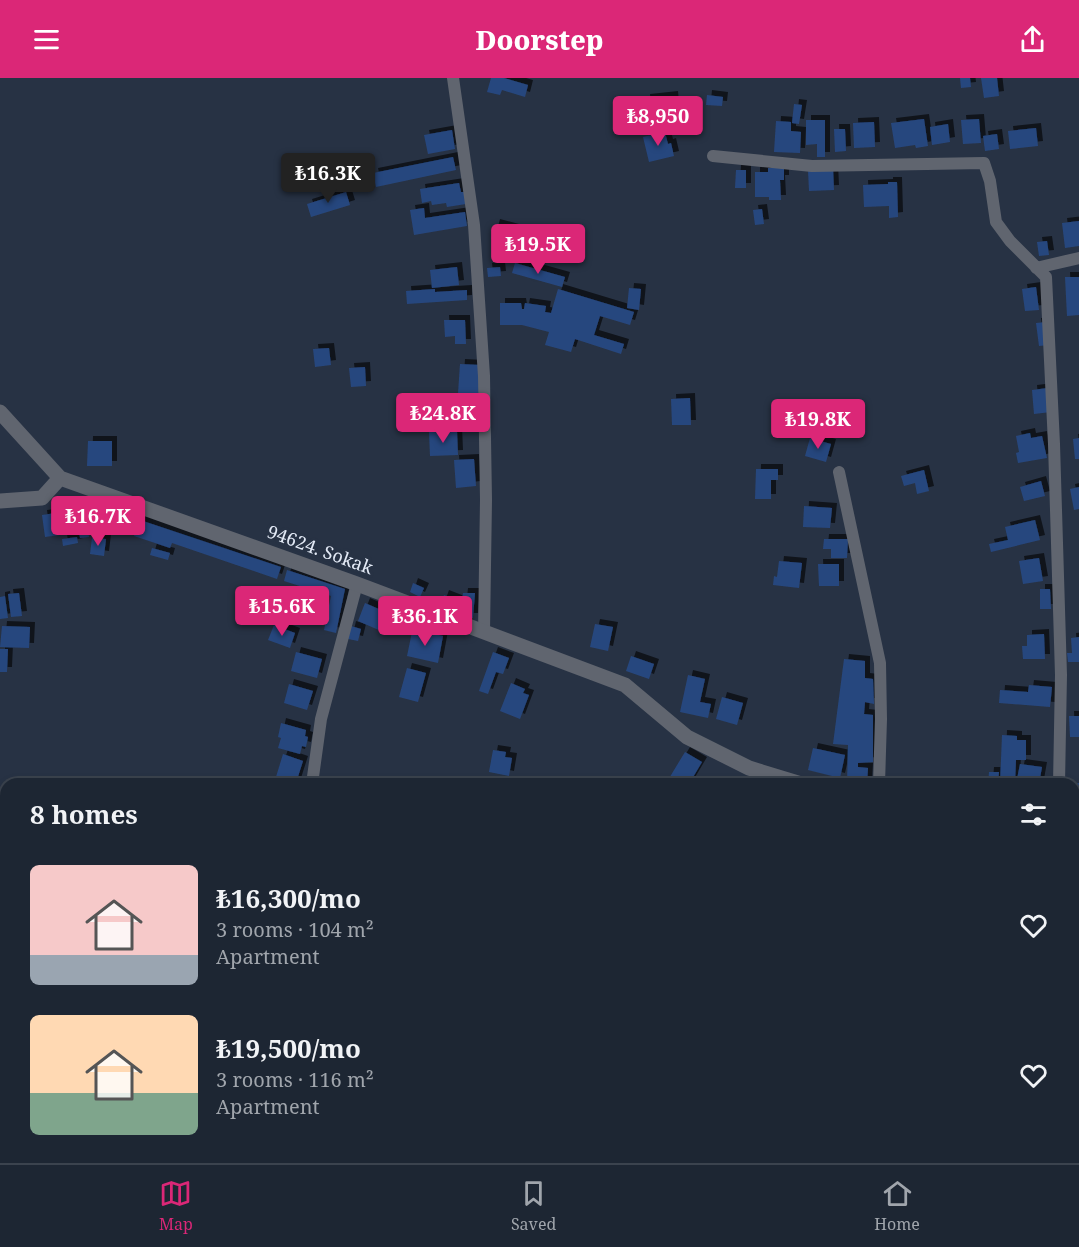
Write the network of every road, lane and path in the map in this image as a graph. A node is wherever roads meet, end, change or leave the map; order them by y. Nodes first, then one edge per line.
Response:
1 (453, 78) edge
2 (713, 156) dead end
3 (1079, 258) edge
4 (1036, 268) junction
5 (0, 412) edge
6 (839, 472) dead end
7 (60, 478) junction
8 (0, 501) edge
9 (357, 584) junction
10 (484, 632) junction
11 (313, 778) edge
12 (782, 778) edge
13 (879, 778) edge
14 (1059, 778) edge

1 - 10 street
2 - 4 street
3 - 4 street
4 - 14 street
5 - 7 street, 94624. Sokak
6 - 13 street
7 - 8 street
7 - 9 street, 94624. Sokak
9 - 10 street, 94624. Sokak
9 - 11 street
10 - 12 street, 94624. Sokak

